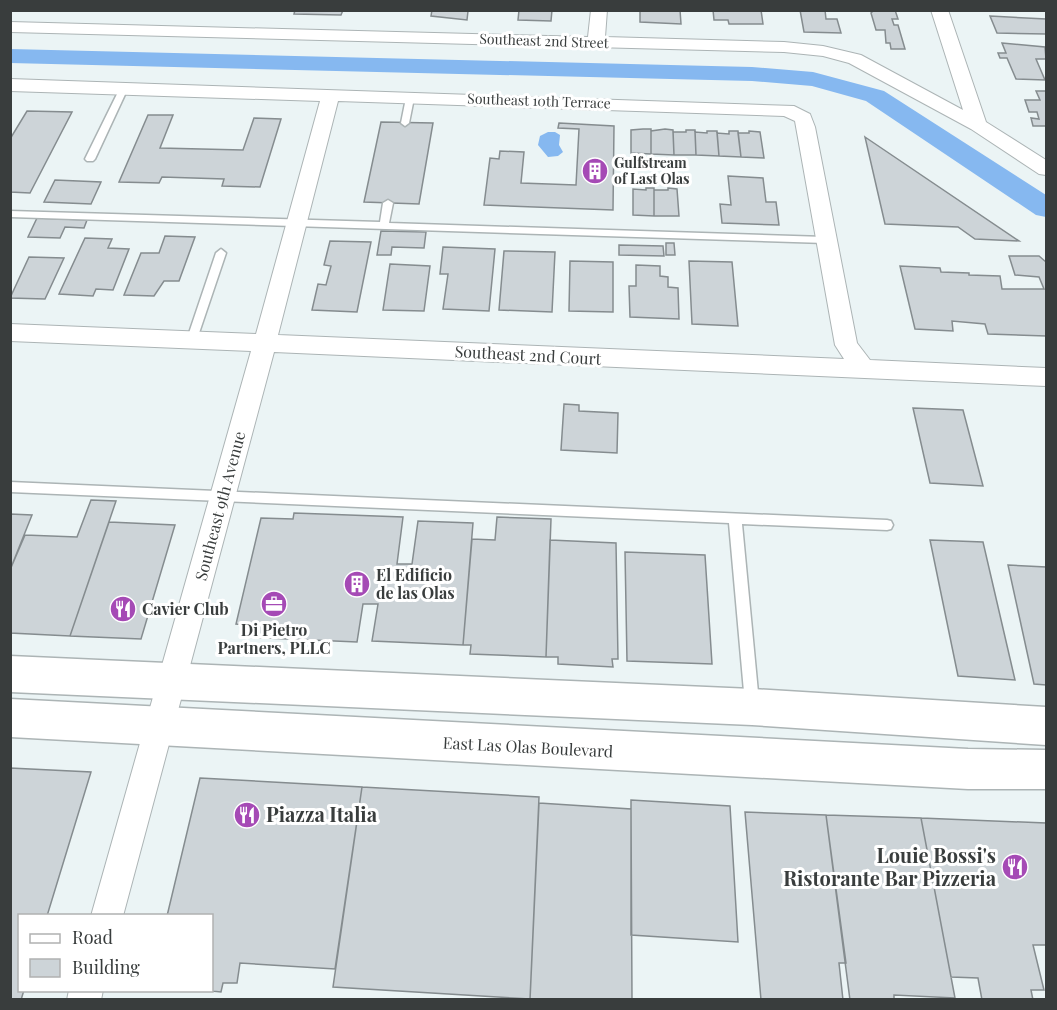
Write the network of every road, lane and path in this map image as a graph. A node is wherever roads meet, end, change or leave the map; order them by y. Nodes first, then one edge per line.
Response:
1 (599, 10) edge
2 (939, 10) edge
3 (10, 27) edge
4 (597, 43) junction
5 (10, 85) edge
6 (124, 88) junction
7 (330, 96) junction
8 (410, 98) junction
9 (405, 123) dead end
10 (978, 125) junction
11 (90, 159) dead end
12 (1047, 169) edge
13 (388, 203) dead end
14 (10, 214) edge
15 (297, 223) junction
16 (384, 226) junction
17 (825, 240) junction
18 (221, 253) dead end
19 (10, 332) edge
20 (192, 339) junction
21 (263, 342) junction
22 (864, 370) junction
23 (1047, 377) edge
24 (10, 487) edge
25 (225, 495) junction
26 (735, 518) junction
27 (886, 525) dead end
28 (10, 674) edge
29 (172, 681) junction
30 (752, 707) junction
31 (10, 718) edge
32 (159, 726) junction
33 (1047, 726) edge
34 (1047, 770) edge
35 (107, 914) edge

1 - 4 street
2 - 10 street
3 - 4 street, Southeast 2nd Street
4 - 10 street, Southeast 2nd Street
5 - 6 street, Southeast 10th Terrace
6 - 7 street, Southeast 10th Terrace
6 - 11 lane
7 - 8 street, Southeast 10th Terrace
7 - 15 street, Southeast 9th Avenue
8 - 9 lane
8 - 17 street, Southeast 10th Terrace
10 - 12 street, Southeast 2nd Street
13 - 16 lane
14 - 15 lane
15 - 16 lane
15 - 21 street, Southeast 9th Avenue
16 - 17 lane
17 - 22 street, Southeast 10th Terrace
18 - 20 lane
19 - 20 street, Southeast 2nd Court
20 - 21 street, Southeast 2nd Court
21 - 22 street, Southeast 2nd Court
21 - 25 street, Southeast 9th Avenue
22 - 23 street, Southeast 2nd Court
24 - 25 lane
25 - 26 lane
25 - 29 street, Southeast 9th Avenue
26 - 27 lane
26 - 30 lane
28 - 29 main road
29 - 30 main road
29 - 32 street, Southeast 9th Avenue
30 - 33 main road
31 - 32 main road, East Las Olas Boulevard
32 - 34 main road, East Las Olas Boulevard
32 - 35 street, Southeast 9th Avenue

